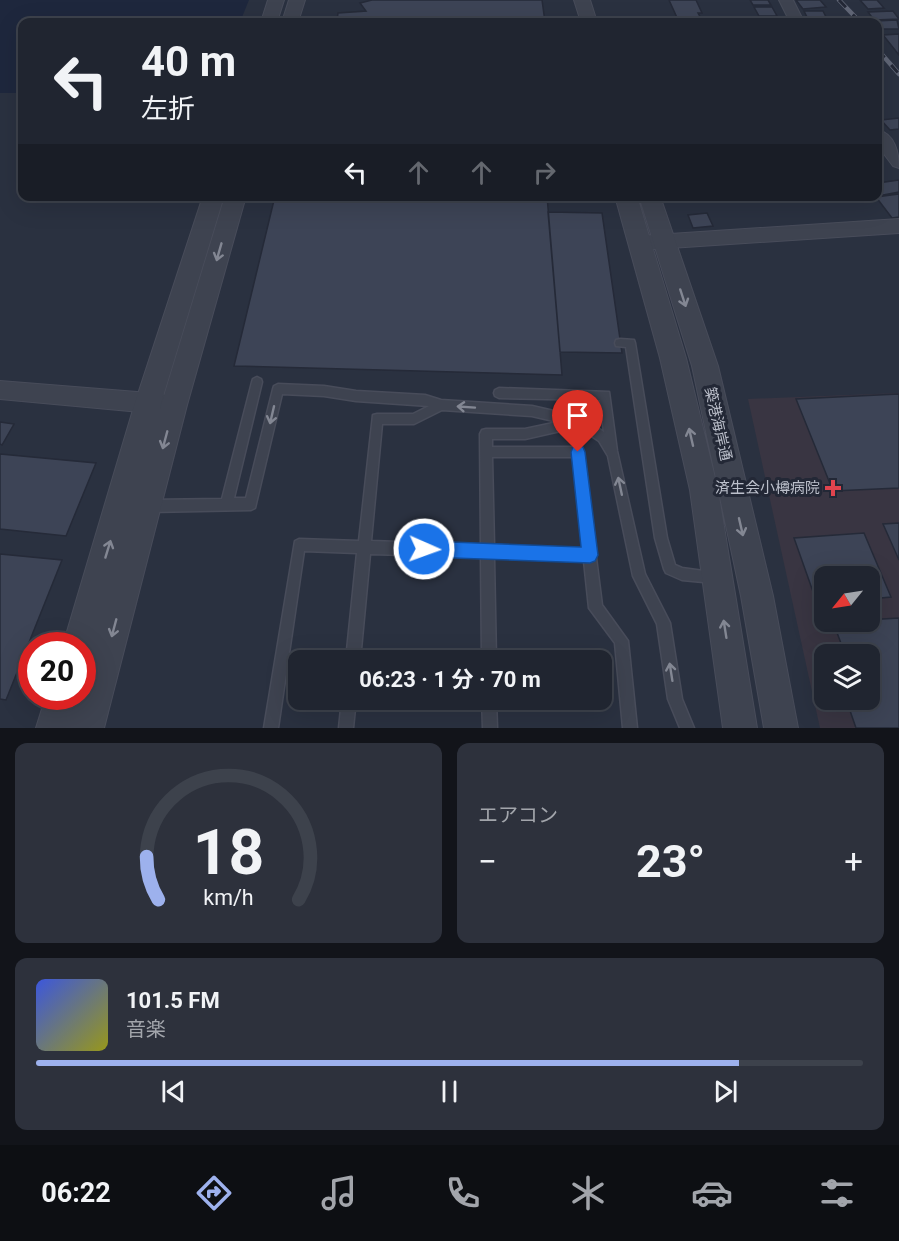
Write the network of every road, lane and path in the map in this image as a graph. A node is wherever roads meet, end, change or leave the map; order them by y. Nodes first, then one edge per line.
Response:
1 (276, 0) edge
2 (297, 0) edge
3 (582, 0) edge
4 (786, 0) edge
5 (269, 18) edge
6 (291, 18) edge
7 (588, 18) edge
8 (795, 18) edge
9 (882, 140) edge
10 (899, 162) edge
11 (213, 201) edge
12 (234, 201) edge
13 (629, 201) edge
14 (649, 201) edge
15 (899, 226) edge
16 (652, 243) junction
17 (621, 343) dead end
18 (257, 382) dead end
19 (0, 390) edge
20 (499, 393) dead end
21 (161, 404) junction
22 (441, 405) junction
23 (580, 422) junction
24 (487, 452) junction
25 (613, 455) junction
26 (227, 504) junction
27 (147, 506) junction
28 (364, 548) junction
29 (488, 552) junction
30 (590, 555) junction
31 (717, 578) junction
32 (83, 632) edge
33 (354, 650) edge
34 (489, 650) edge
35 (59, 710) edge
36 (348, 710) edge
37 (489, 710) edge
38 (53, 728) edge
39 (87, 728) edge
40 (271, 728) edge
41 (346, 728) edge
42 (490, 728) edge
43 (630, 728) edge
44 (687, 728) edge
45 (740, 728) edge
46 (781, 728) edge

1 - 5 street
2 - 6 street
3 - 7 street
4 - 8 street
9 - 10 street
11 - 21 street
12 -> 21 street
13 - 16 street, 築港海岸通
14 - 16 street, 築港海岸通
15 - 16 street
31 -> 16 street, 築港海岸通
16 -> 46 street, 築港海岸通
17 - 31 lane
18 - 26 lane
19 - 21 street
20 - 25 lane
21 -> 27 street
32 -> 21 street
23 -> 22 lane
22 -> 26 lane
22 - 28 lane
23 - 24 lane
23 - 25 lane
24 - 29 lane
24 - 30 lane
44 -> 25 lane
26 - 27 lane
27 -> 39 street
28 - 29 lane
28 - 33 lane
28 - 40 lane
29 - 30 lane
29 - 34 lane
30 - 43 lane
45 -> 31 street, 築港海岸通
35 - 38 street
36 - 41 lane
37 - 42 lane

